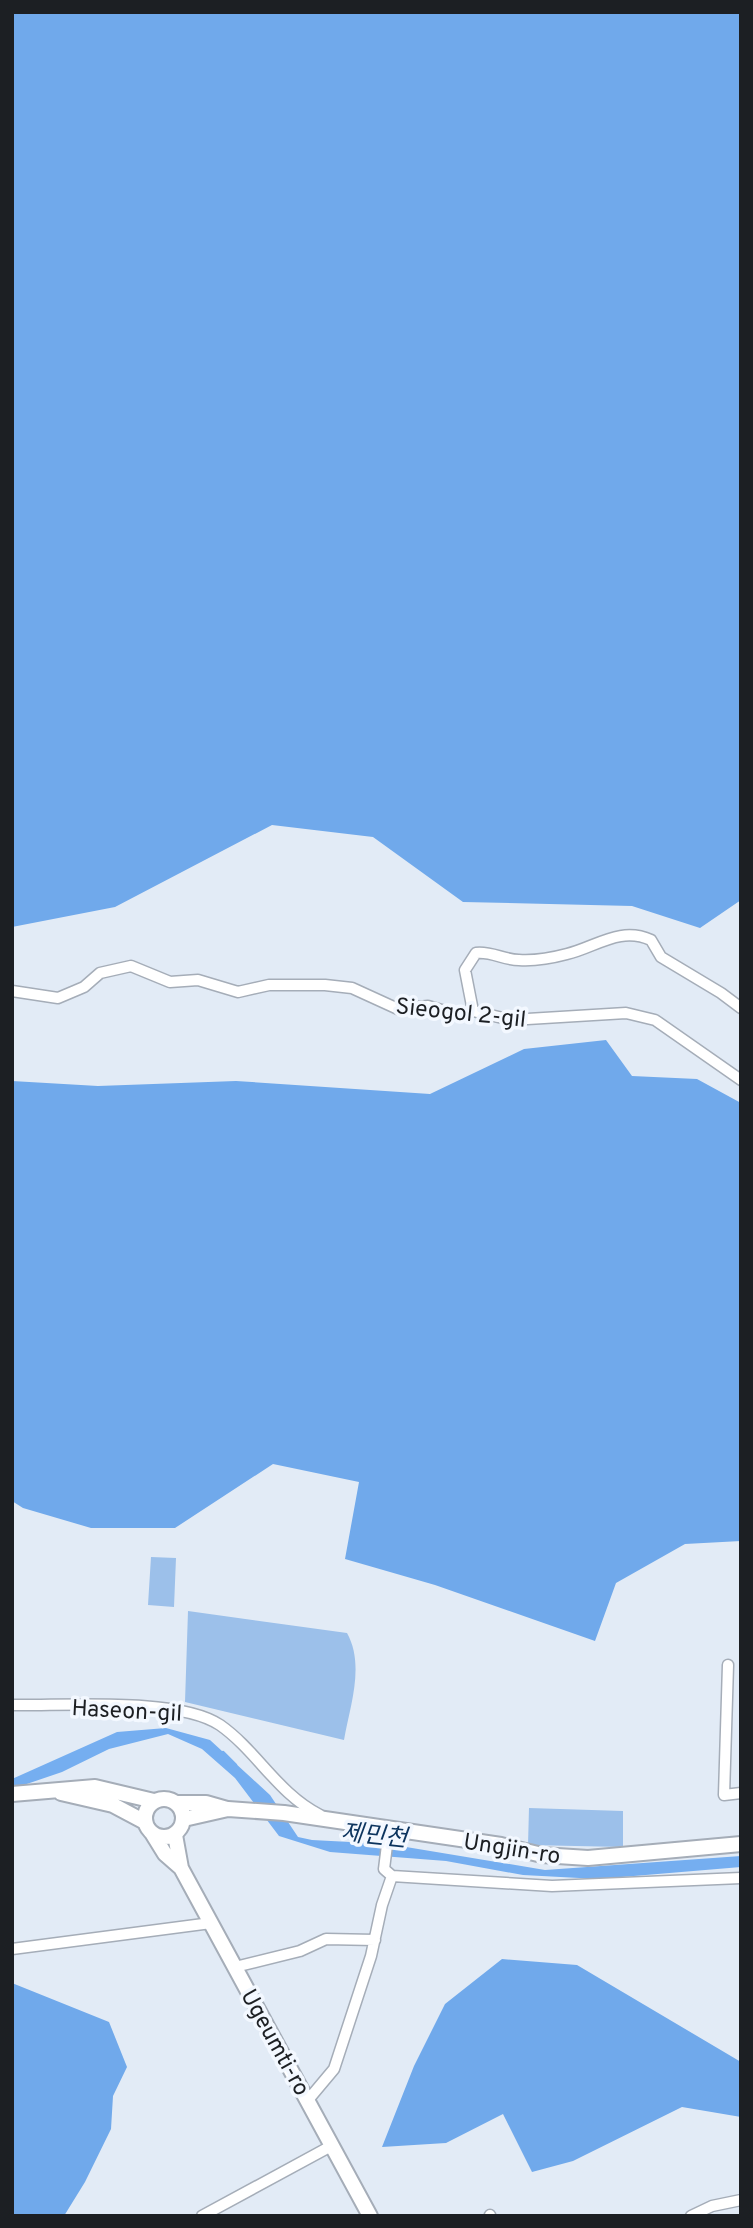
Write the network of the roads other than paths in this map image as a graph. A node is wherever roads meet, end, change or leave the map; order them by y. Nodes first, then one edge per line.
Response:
1 (12, 990) edge
2 (741, 1008) edge
3 (473, 1011) junction
4 (741, 1080) edge
5 (727, 1665) dead end
6 (178, 1698) dead end
7 (12, 1705) edge
8 (176, 1710) junction
9 (57, 1791) junction
10 (741, 1793) edge
11 (12, 1794) edge
12 (154, 1801) junction
13 (177, 1803) junction
14 (228, 1810) junction
15 (184, 1819) junction
16 (330, 1820) junction
17 (149, 1828) junction
18 (389, 1829) junction
19 (174, 1835) junction
20 (741, 1844) edge
21 (181, 1868) junction
22 (388, 1873) junction
23 (741, 1878) edge
24 (211, 1923) junction
25 (374, 1940) junction
26 (12, 1950) edge
27 (235, 1967) junction
28 (308, 2100) junction
29 (333, 2145) junction
30 (741, 2200) edge
31 (202, 2216) edge
32 (370, 2216) edge
33 (691, 2216) edge

1 - 3 street, Sieogol 2-gil
2 - 3 street
3 - 4 street, Sieogol 2-gil
5 - 10 street
6 - 8 street
7 - 8 street, Haseon-gil
8 - 16 street, Haseon-gil
9 - 11 main road, Ugeumti-ro
9 - 12 main road, Ugeumti-ro
9 - 17 main road, Ugeumti-ro
12 - 13 main road
12 - 17 main road
13 - 14 main road
13 - 15 main road
14 - 15 main road
14 - 16 main road, Ungjin-ro
15 - 19 main road
16 - 18 main road, Ungjin-ro
17 - 19 main road
17 - 21 main road, Ugeumti-ro
18 - 20 main road, Ungjin-ro
18 - 22 street
19 - 21 main road, Ugeumti-ro
21 - 24 main road, Ugeumti-ro
22 - 23 street
22 - 25 street
24 - 26 street
24 - 27 main road, Ugeumti-ro
25 - 27 street
25 - 28 street
27 - 28 main road, Ugeumti-ro
28 - 29 main road, Ugeumti-ro
29 - 31 street
29 - 32 main road, Ugeumti-ro
30 - 33 street

